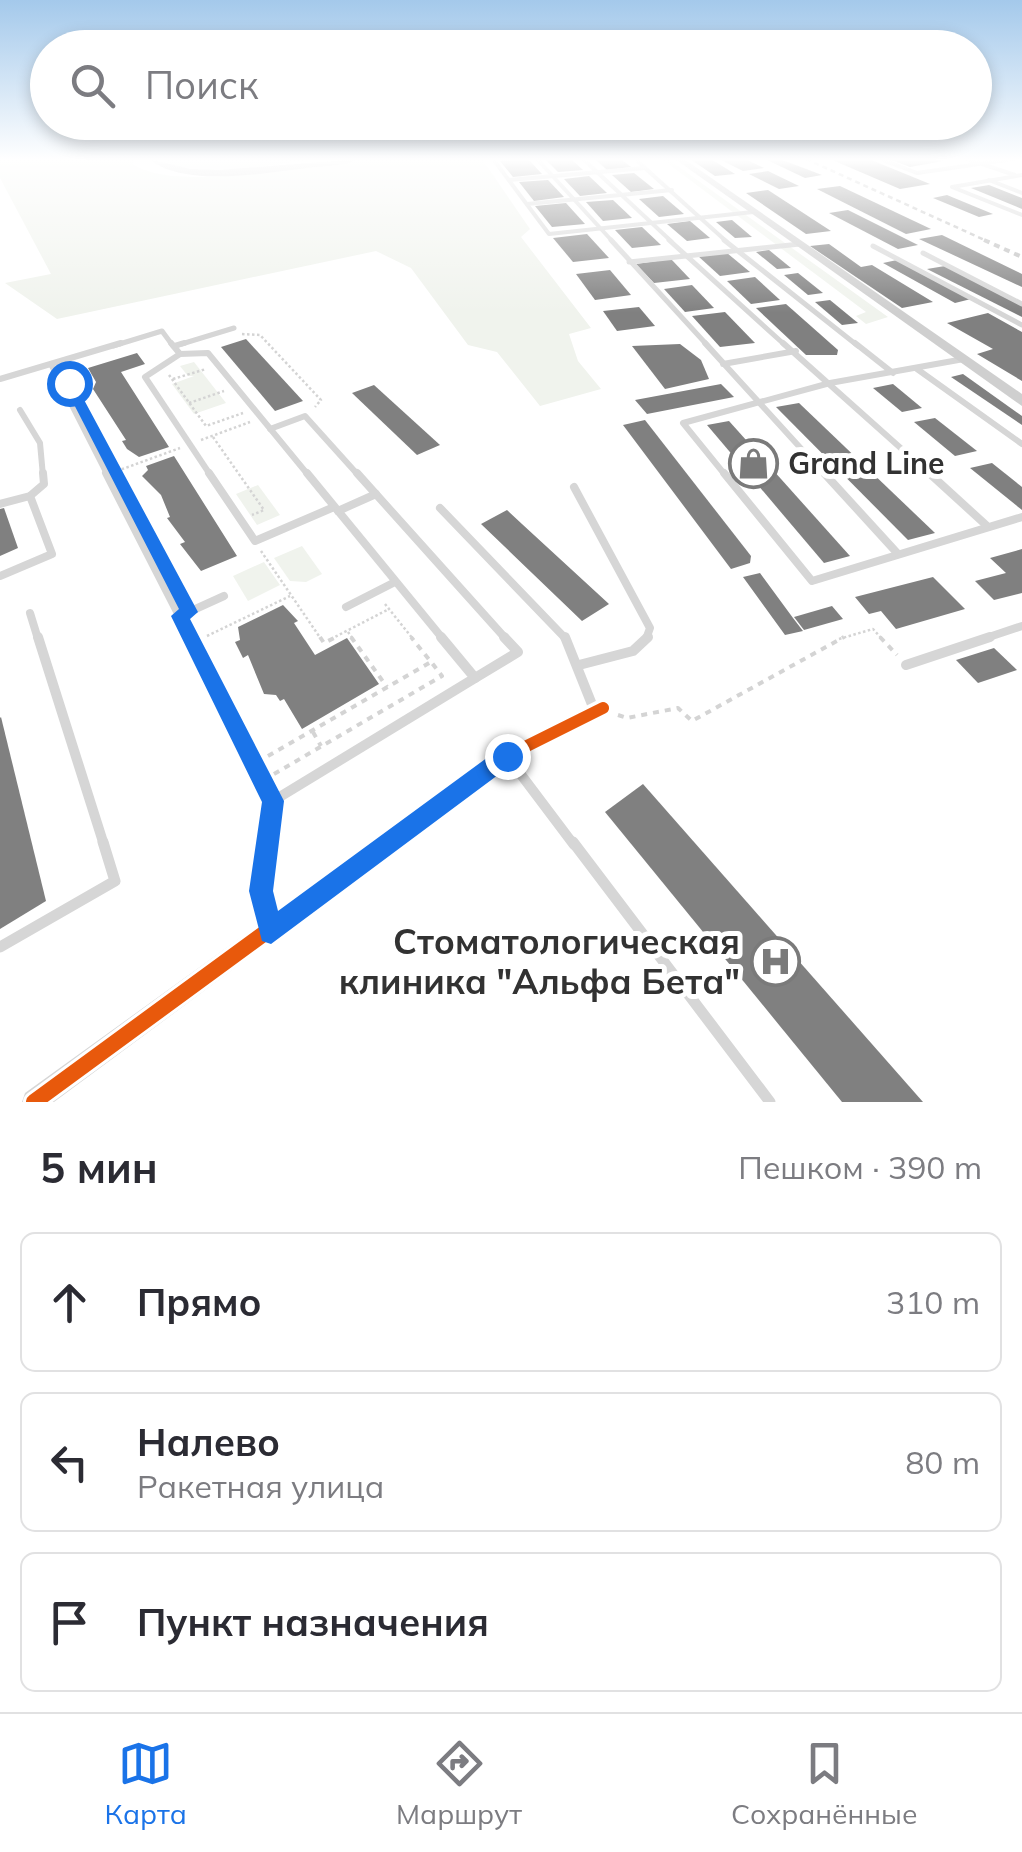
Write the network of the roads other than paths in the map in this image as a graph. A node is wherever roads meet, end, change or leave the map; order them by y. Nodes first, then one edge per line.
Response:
1 (532, 210) edge
2 (584, 210) edge
3 (637, 210) edge
4 (694, 210) edge
5 (754, 212) joint
6 (702, 218) junction
7 (650, 223) junction
8 (600, 228) junction
9 (800, 244) junction
10 (873, 246) dead end
11 (738, 252) junction
12 (923, 253) dead end
13 (680, 254) junction
14 (629, 262) junction
15 (1022, 304) edge
16 (1022, 325) edge
17 (234, 328) dead end
18 (174, 346) junction
19 (796, 351) junction
20 (180, 354) junction
21 (964, 360) junction
22 (51, 364) junction
23 (723, 364) junction
24 (917, 368) junction
25 (894, 373) junction
26 (0, 379) edge
27 (830, 382) junction
28 (1022, 401) edge
29 (758, 403) junction
30 (20, 410) dead end
31 (270, 429) junction
32 (1022, 444) edge
33 (574, 487) dead end
34 (376, 494) junction
35 (30, 496) junction
36 (0, 504) edge
37 (440, 508) dead end
38 (336, 509) junction
39 (1022, 517) edge
40 (986, 525) junction
41 (898, 554) junction
42 (0, 576) edge
43 (395, 582) junction
44 (224, 596) dead end
45 (346, 606) dead end
46 (30, 613) dead end
47 (184, 614) junction
48 (1022, 626) edge
49 (579, 665) junction
50 (906, 665) road end
51 (475, 678) junction
52 (599, 710) joint
53 (507, 756) junction
54 (273, 801) junction
55 (271, 932) junction
56 (0, 947) edge
57 (34, 1102) edge
58 (770, 1102) edge

1 - 8 lane
2 - 8 lane
3 - 7 lane
4 - 6 lane
5 - 6 lane
5 - 9 main road
6 - 7 lane
6 - 11 lane
7 - 8 lane
7 - 13 lane
8 - 14 lane
9 - 11 lane
9 - 21 main road
10 - 16 lane
11 - 13 lane
11 - 25 lane
12 - 15 lane
13 - 14 lane
13 - 19 lane
14 - 23 lane
17 - 18 lane
18 - 20 lane
18 - 22 lane
19 - 23 lane
19 - 27 lane
20 - 31 lane
20 - 38 lane
21 - 24 lane
21 - 28 main road
22 - 26 lane
22 - 47 lane
23 - 29 lane
24 - 25 lane
24 - 32 lane
25 - 27 lane
27 - 29 lane
27 - 40 lane
29 - 41 lane
29 - 41 lane
30 - 35 lane
31 - 34 lane
31 - 38 lane
33 - 49 lane
34 - 38 lane
34 - 51 lane
35 - 36 lane
35 - 42 lane
37 - 49 lane
38 - 43 lane
39 - 40 lane
40 - 41 lane
43 - 45 lane
43 - 51 lane
44 - 47 lane
46 - 56 lane
47 - 54 lane
48 - 50 lane
49 - 52 lane
51 - 54 lane
52 - 53 street
53 - 55 street
53 - 58 lane
54 - 55 lane
55 - 57 street

